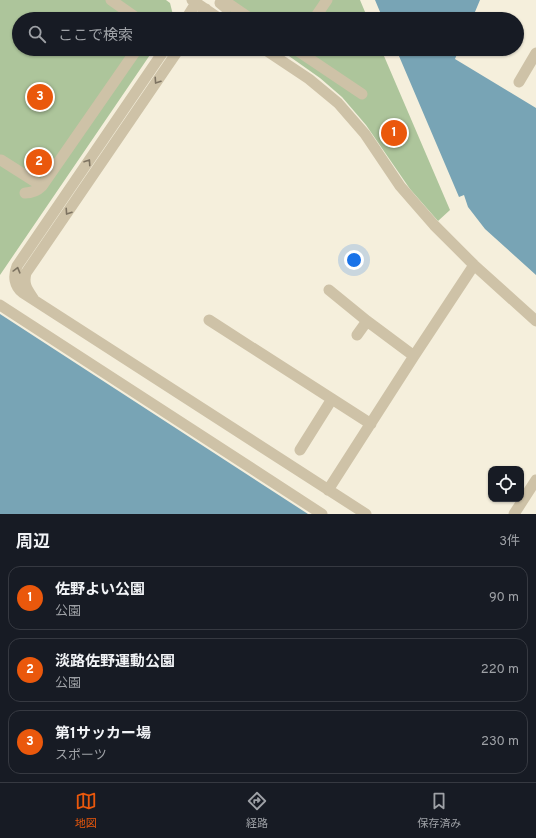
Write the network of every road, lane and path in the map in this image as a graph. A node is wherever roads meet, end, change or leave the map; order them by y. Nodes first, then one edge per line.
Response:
1 (111, 0) edge
2 (327, 0) edge
3 (220, 3) dead end
4 (198, 4) edge
5 (128, 12) edge
6 (192, 12) edge
7 (210, 12) edge
8 (241, 12) edge
9 (319, 12) edge
10 (536, 53) edge
11 (132, 56) edge
12 (160, 56) edge
13 (174, 56) edge
14 (274, 56) edge
15 (305, 56) edge
16 (519, 82) dead end
17 (362, 94) dead end
18 (1, 160) edge
19 (42, 186) junction
20 (25, 193) dead end
21 (474, 265) junction
22 (329, 290) dead end
23 (34, 300) junction
24 (0, 305) edge
25 (209, 320) dead end
26 (367, 321) junction
27 (536, 321) edge
28 (357, 335) dead end
29 (414, 356) junction
30 (332, 399) junction
31 (371, 424) junction
32 (300, 450) dead end
33 (536, 480) edge
34 (328, 490) junction
35 (322, 514) edge
36 (366, 514) edge
37 (514, 514) edge

1 - 5 street
2 - 9 street
3 - 8 street
4 - 6 street
4 - 7 street
10 - 16 street
11 - 19 street
23 -> 12 street
13 -> 23 street
14 - 21 street
15 - 17 street
18 - 19 street
19 - 20 street
21 - 27 street
21 - 29 street
22 - 26 street
23 - 34 street
24 - 35 street
25 - 30 street
26 - 28 street
26 - 29 street
29 - 31 street
30 - 31 street
30 - 32 street
31 - 34 street
33 - 37 street
34 - 36 street

